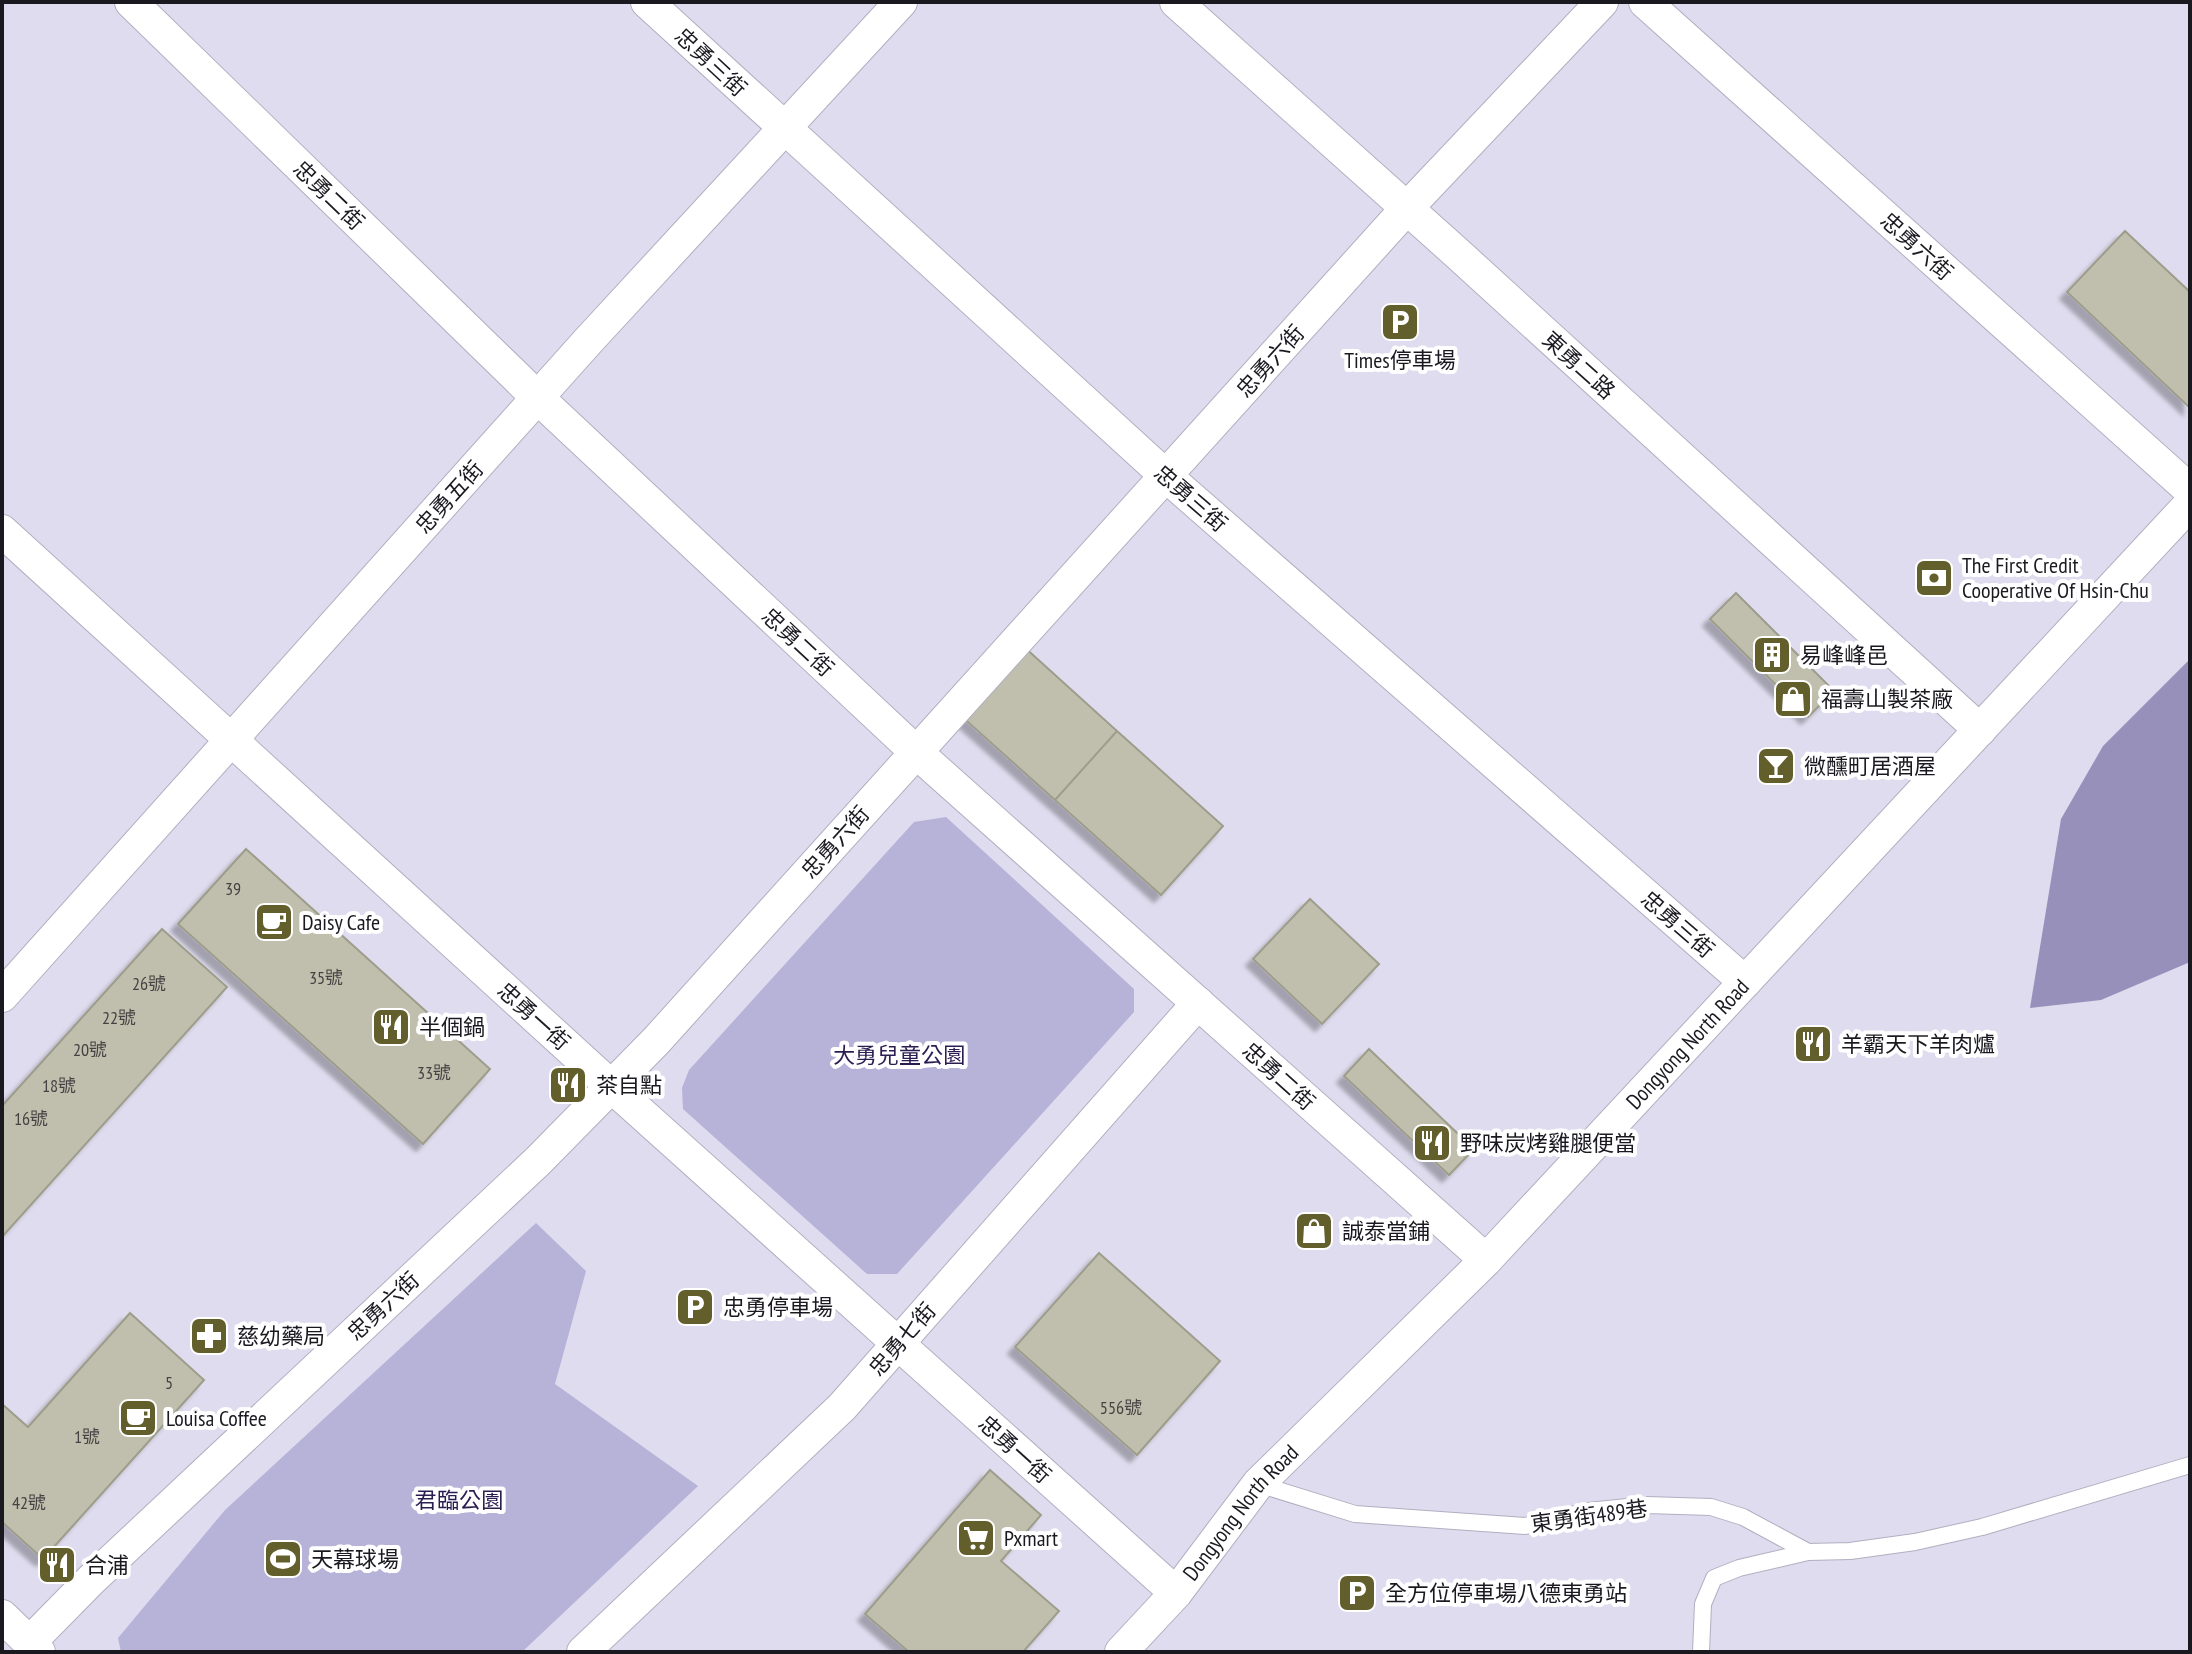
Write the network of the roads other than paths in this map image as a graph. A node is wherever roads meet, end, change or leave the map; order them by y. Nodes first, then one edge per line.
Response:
1 (131, 2) edge
2 (647, 2) edge
3 (901, 2) edge
4 (1602, 2) edge
5 (1645, 2) edge
6 (1181, 3) edge
7 (784, 128) junction
8 (1407, 208) junction
9 (538, 398) junction
10 (1166, 476) junction
11 (2190, 490) edge
12 (2190, 504) edge
13 (2, 531) edge
14 (1980, 730) junction
15 (232, 740) junction
16 (916, 752) junction
17 (1745, 982) junction
18 (2, 996) edge
19 (1198, 1003) junction
20 (612, 1087) junction
21 (1486, 1260) junction
22 (898, 1344) junction
23 (2190, 1465) edge
24 (1258, 1484) junction
25 (1808, 1552) junction
26 (1176, 1593) junction
27 (2, 1616) edge
28 (30, 1649) edge
29 (583, 1652) edge
30 (1121, 1652) edge
31 (1701, 1652) edge

1 - 9 street, 忠勇二街
2 - 7 street, 忠勇三街
3 - 7 street, 忠勇五街
4 - 8 street, 忠勇六街
5 - 11 street, 忠勇六街
6 - 8 street, 東勇二路
7 - 9 street, 忠勇五街
7 - 10 street, 忠勇三街
8 - 10 street, 忠勇六街
8 - 14 street, 東勇二路
9 - 15 street, 忠勇五街
9 - 16 street, 忠勇二街
10 - 16 street, 忠勇六街
10 - 17 street, 忠勇三街
12 - 14 street, Dongyong North Road
13 - 15 street, 忠勇一街
14 - 17 street, Dongyong North Road
15 - 18 street, 忠勇五街
15 - 20 street, 忠勇一街
16 - 19 street, 忠勇二街
16 - 20 street, 忠勇六街
17 - 21 street, Dongyong North Road
19 - 21 street, 忠勇二街
19 - 22 street, 忠勇七街
20 - 22 street, 忠勇一街
20 - 28 street, 忠勇六街
21 - 24 street, Dongyong North Road
22 - 26 street, 忠勇一街
22 - 29 street, 忠勇七街
23 - 25 lane, 東勇街489巷
24 - 25 lane, 東勇街489巷
24 - 26 street, Dongyong North Road
25 - 31 lane
26 - 30 street, Dongyong North Road
27 - 28 street

